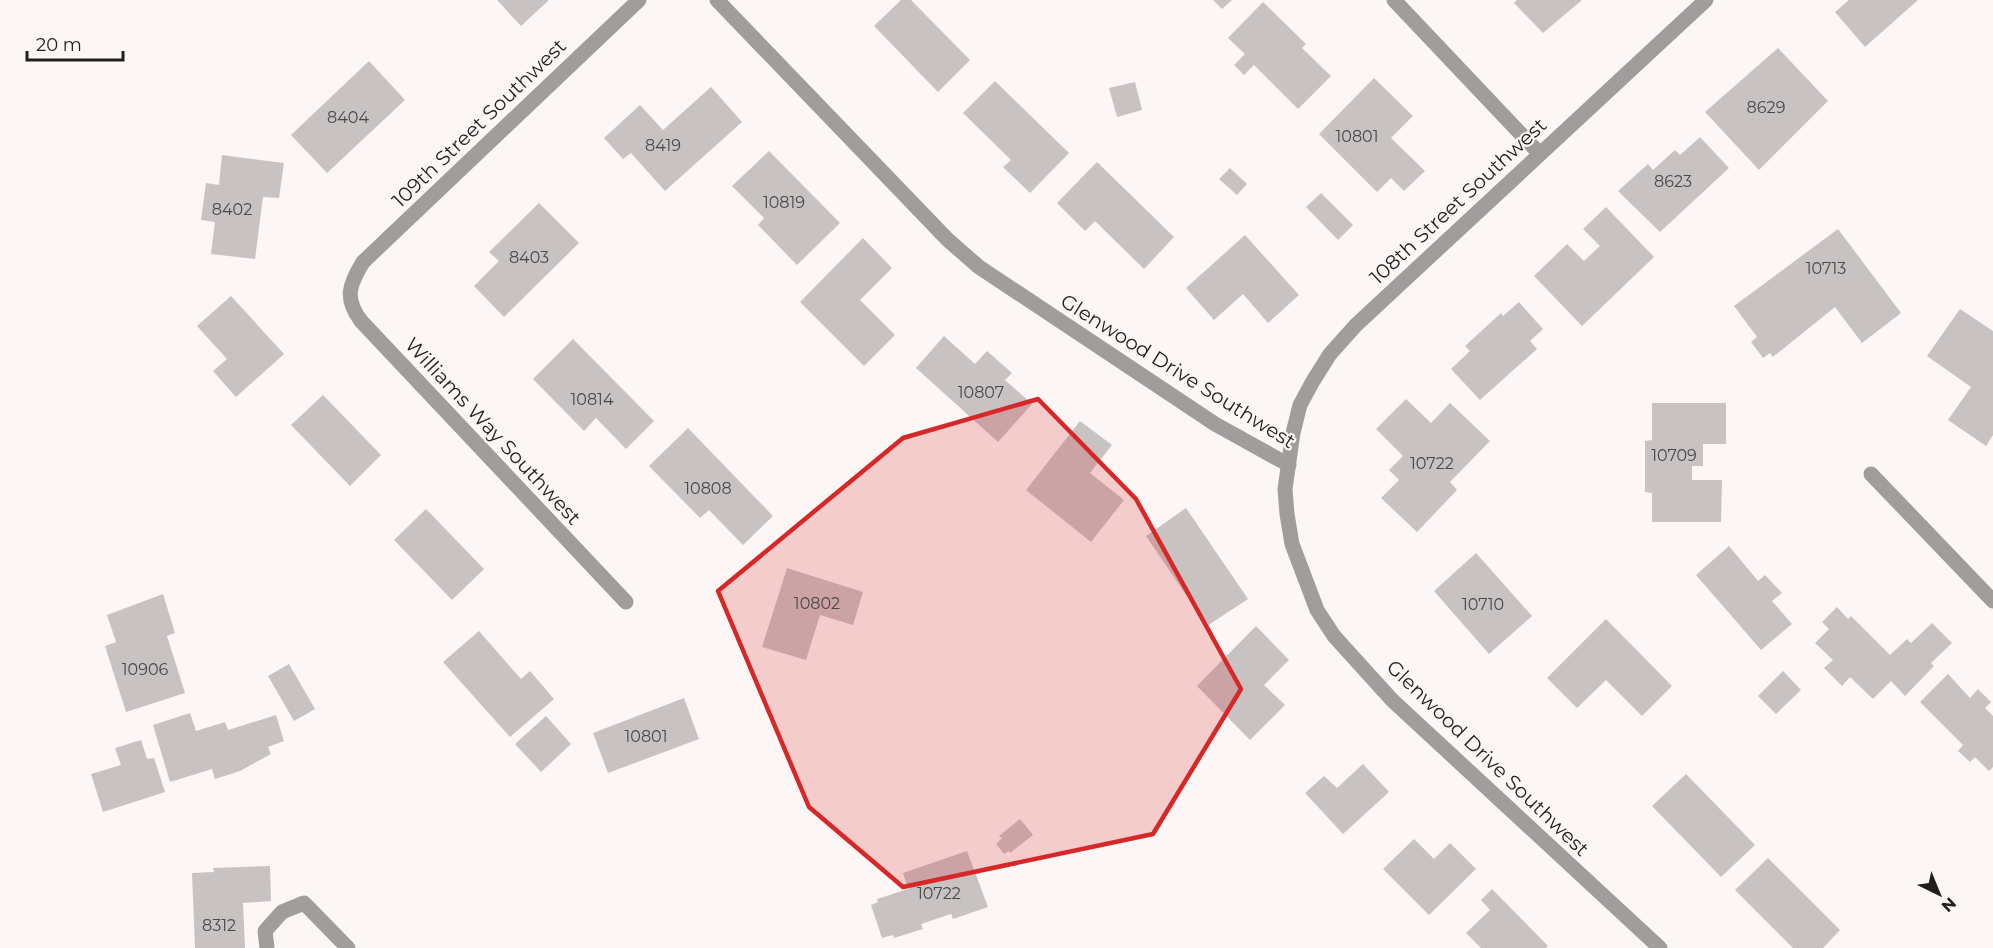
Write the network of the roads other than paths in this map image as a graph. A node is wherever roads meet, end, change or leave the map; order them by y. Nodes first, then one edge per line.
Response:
1 (639, 0) edge
2 (717, 0) edge
3 (1394, 0) edge
4 (1706, 0) edge
5 (1539, 153) junction
6 (352, 279) joint
7 (1289, 465) junction
8 (1870, 474) dead end
9 (1993, 601) edge
10 (627, 602) dead end
11 (267, 948) edge
12 (348, 948) edge
13 (1660, 948) edge

1 - 6 street, 109th Street Southwest
2 - 7 street, Glenwood Drive Southwest
3 - 5 street
4 - 5 street, 108th Street Southwest
5 - 7 street, 108th Street Southwest
6 - 10 street, Williams Way Southwest
7 - 13 street, Glenwood Drive Southwest
8 - 9 street
11 - 12 street

